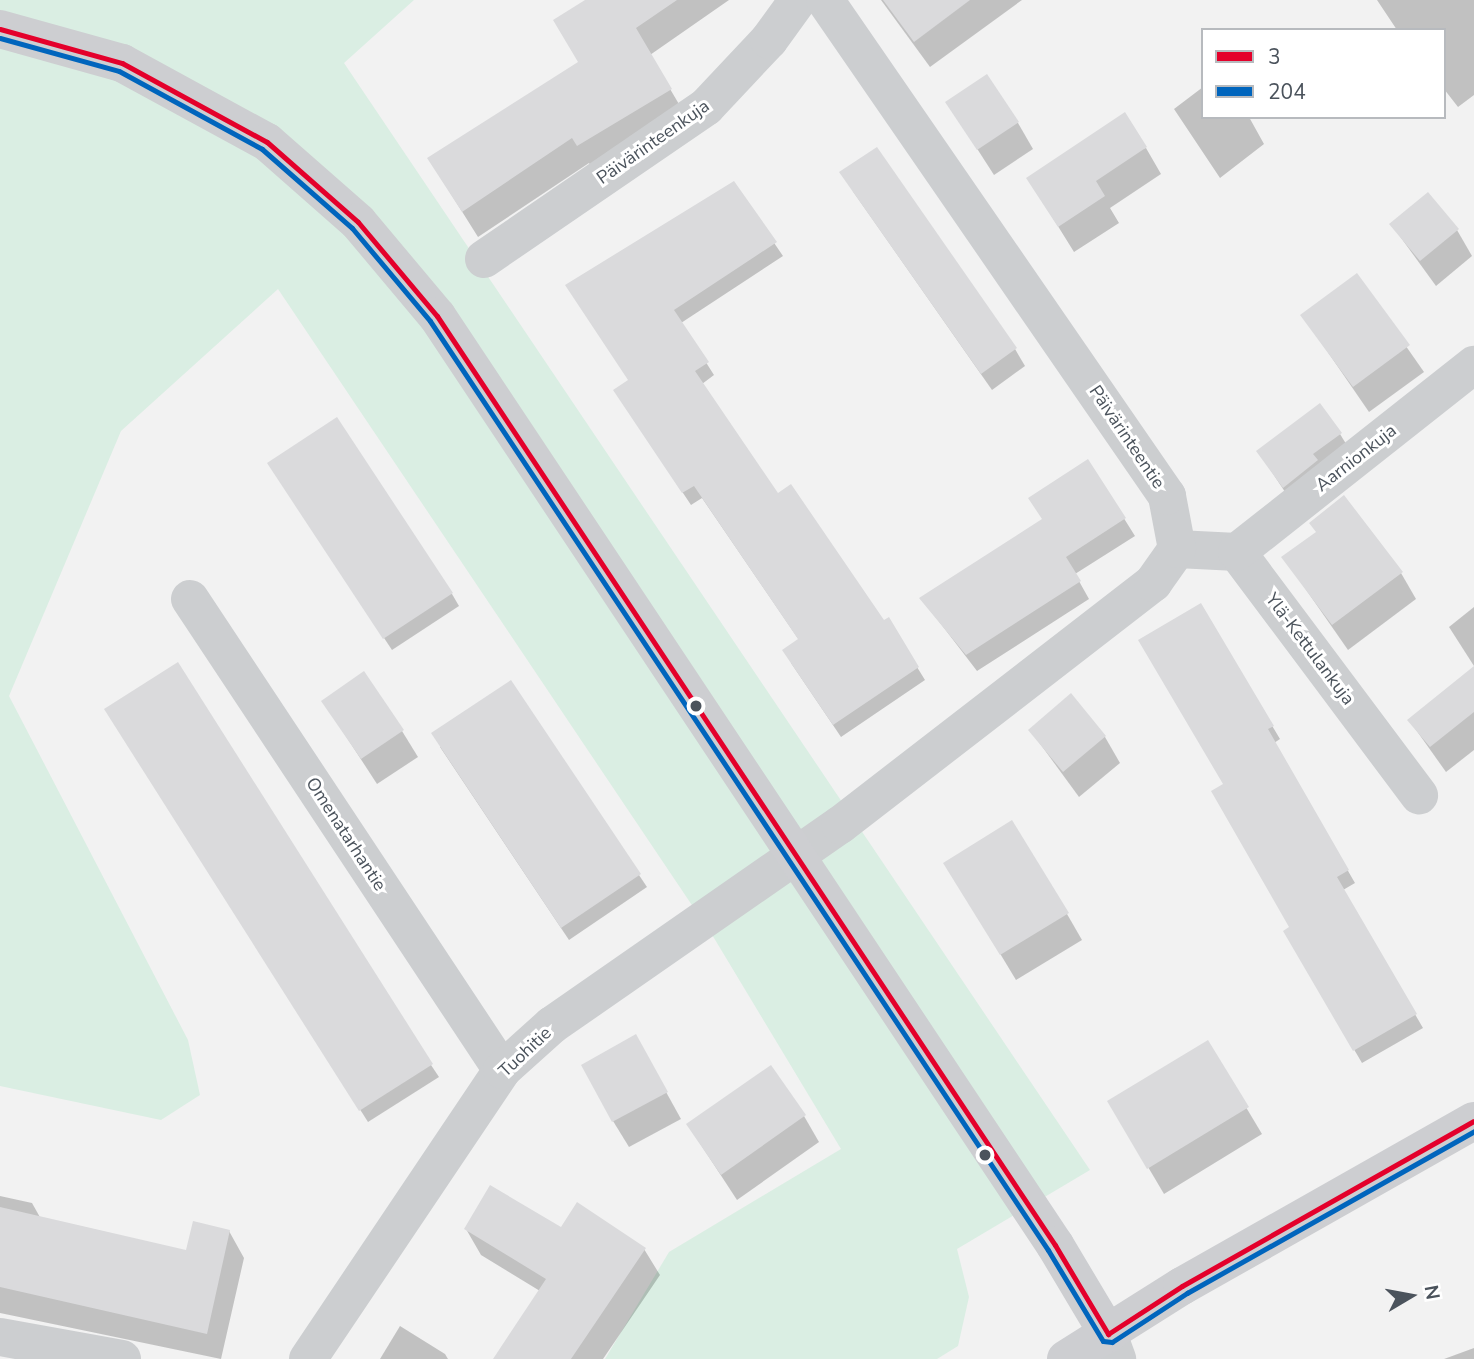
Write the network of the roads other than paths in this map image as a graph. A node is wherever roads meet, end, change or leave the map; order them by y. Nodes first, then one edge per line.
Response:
1 (798, 0) edge
2 (825, 0) edge
3 (0, 29) edge
4 (484, 259) dead end
5 (1474, 365) edge
6 (1177, 549) junction
7 (1237, 552) junction
8 (190, 599) dead end
9 (1419, 795) dead end
10 (796, 856) junction
11 (502, 1070) junction
12 (1474, 1121) edge
13 (0, 1337) edge
14 (1112, 1347) edge
15 (122, 1359) edge
16 (308, 1359) edge
17 (1066, 1359) edge

1 - 4 street, Päivärinteenkuja
2 - 6 street, Päivärinteentie
3 - 10 street
5 - 7 street, Aarnionkuja
6 - 7 street
6 - 10 street
7 - 9 street, Ylä-Kettulankuja
8 - 11 street, Omenatarhantie
10 - 11 street, Tuohitie
10 - 14 street
11 - 16 street, Tuohitie
12 - 14 street
13 - 15 street
14 - 17 street

